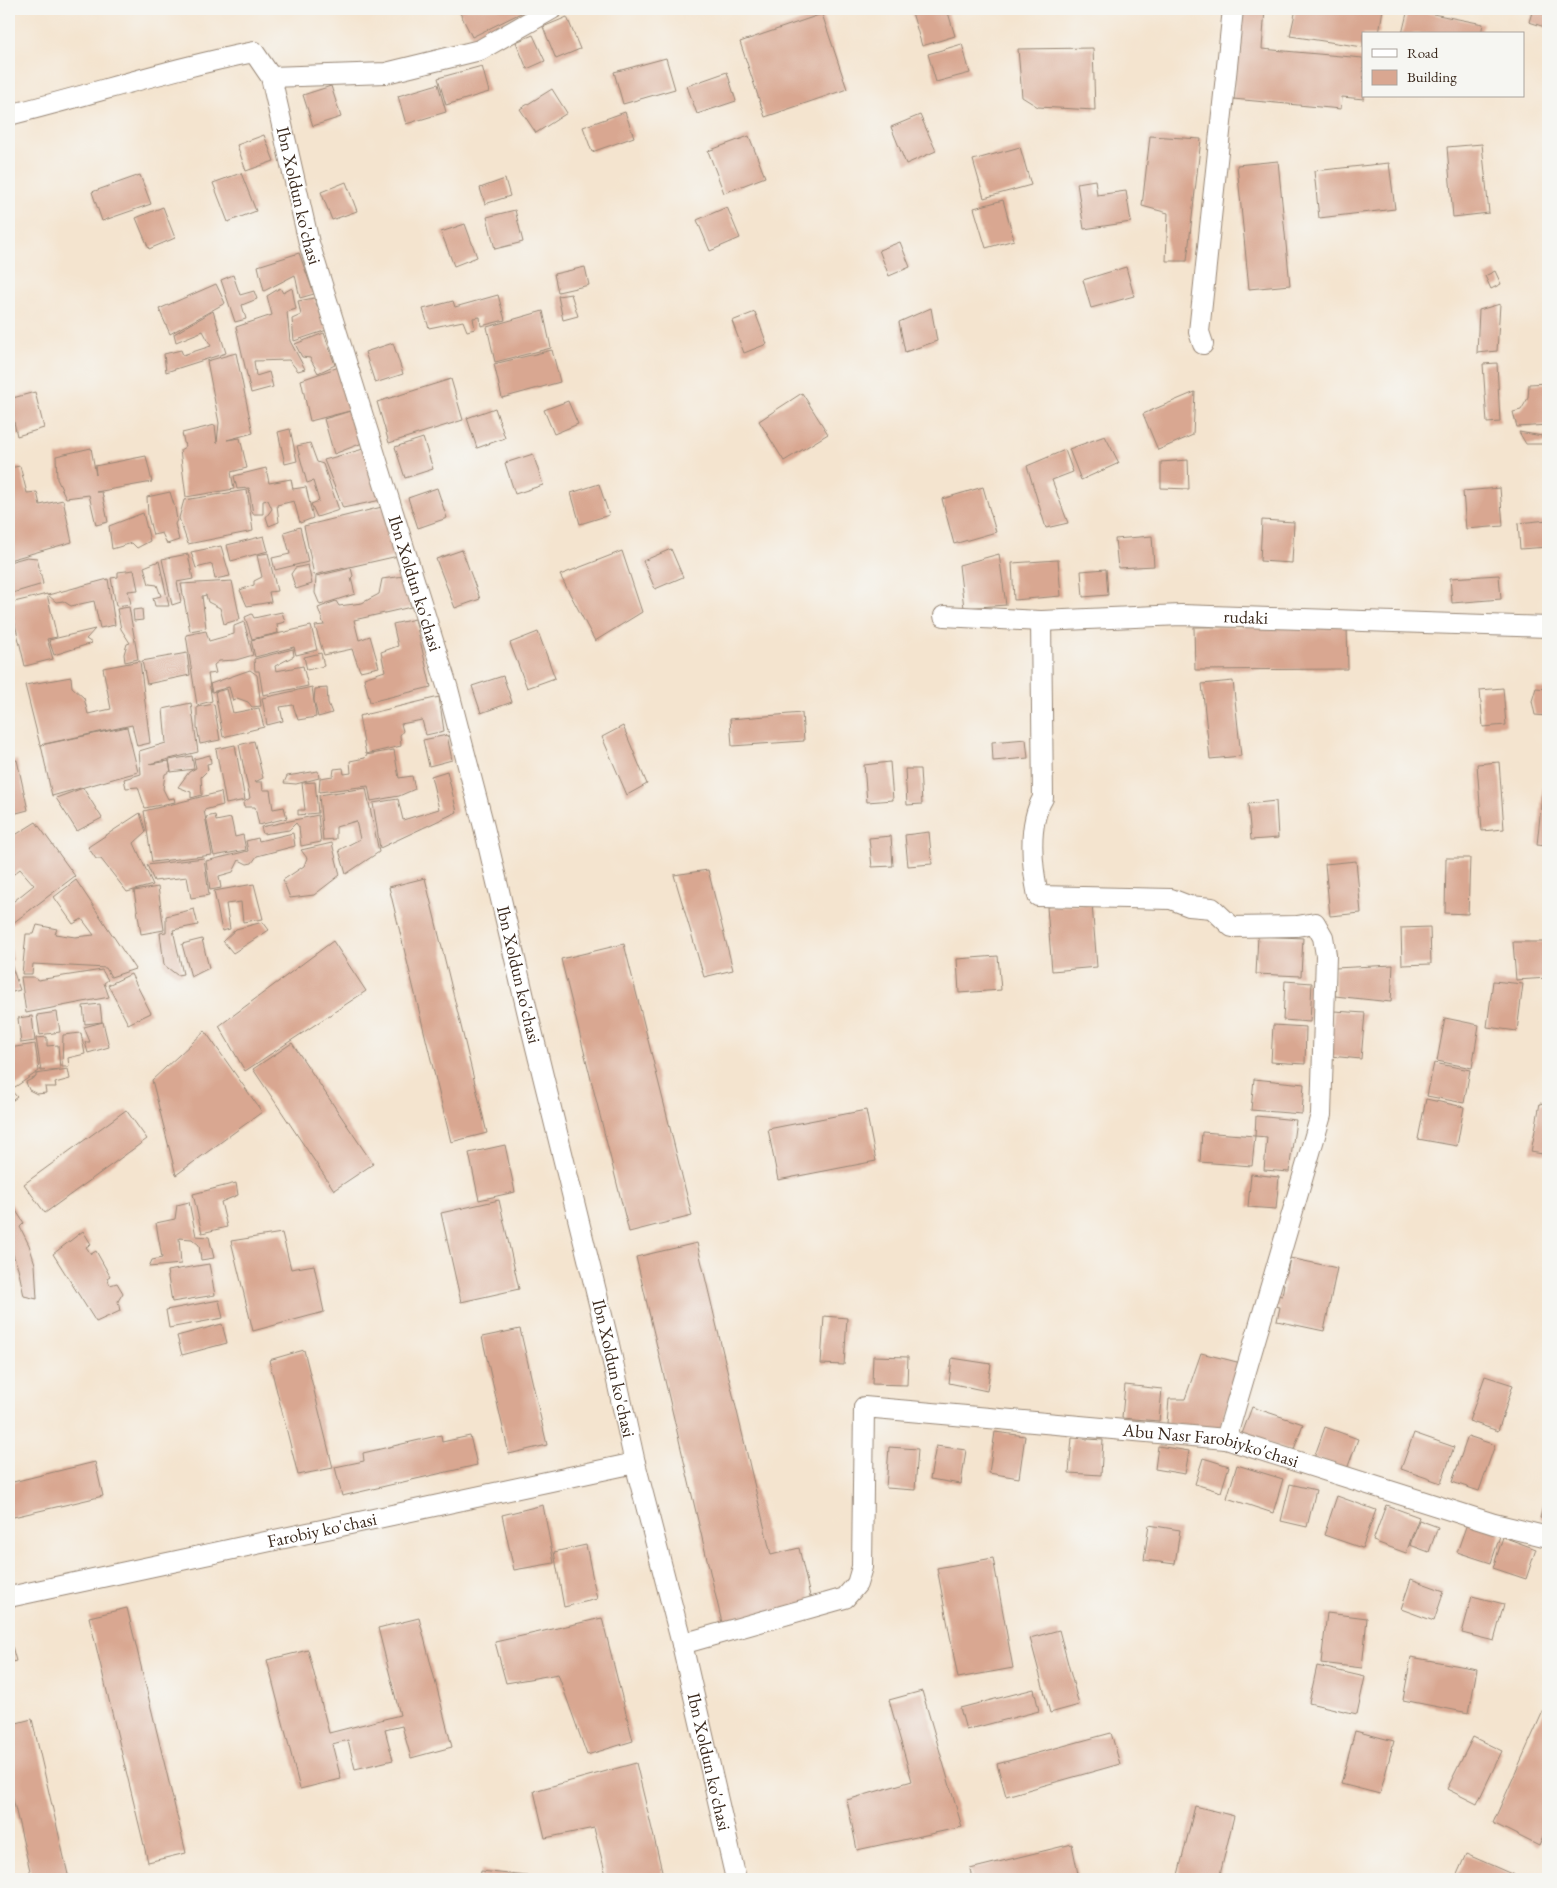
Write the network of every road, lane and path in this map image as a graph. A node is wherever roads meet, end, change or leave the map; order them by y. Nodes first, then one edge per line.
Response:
1 (552, 9) edge
2 (1233, 9) edge
3 (271, 77) junction
4 (9, 114) edge
5 (1203, 344) dead end
6 (944, 616) dead end
7 (1041, 621) junction
8 (1548, 627) edge
9 (1226, 1439) junction
10 (635, 1463) junction
11 (1548, 1537) edge
12 (9, 1597) edge
13 (682, 1644) junction
14 (736, 1879) edge

1 - 3 street
2 - 5 street
3 - 4 street
3 - 10 street, Ibn Xoldun ko'chasi
6 - 7 street, rudaki
7 - 8 street, rudaki
7 - 9 street
9 - 11 street, Abu Nasr Farobiyko'chasi
9 - 13 street, Abu Nasr Farobiyko'chasi
10 - 12 street, Farobiy ko'chasi
10 - 13 street, Ibn Xoldun ko'chasi
13 - 14 street, Ibn Xoldun ko'chasi

